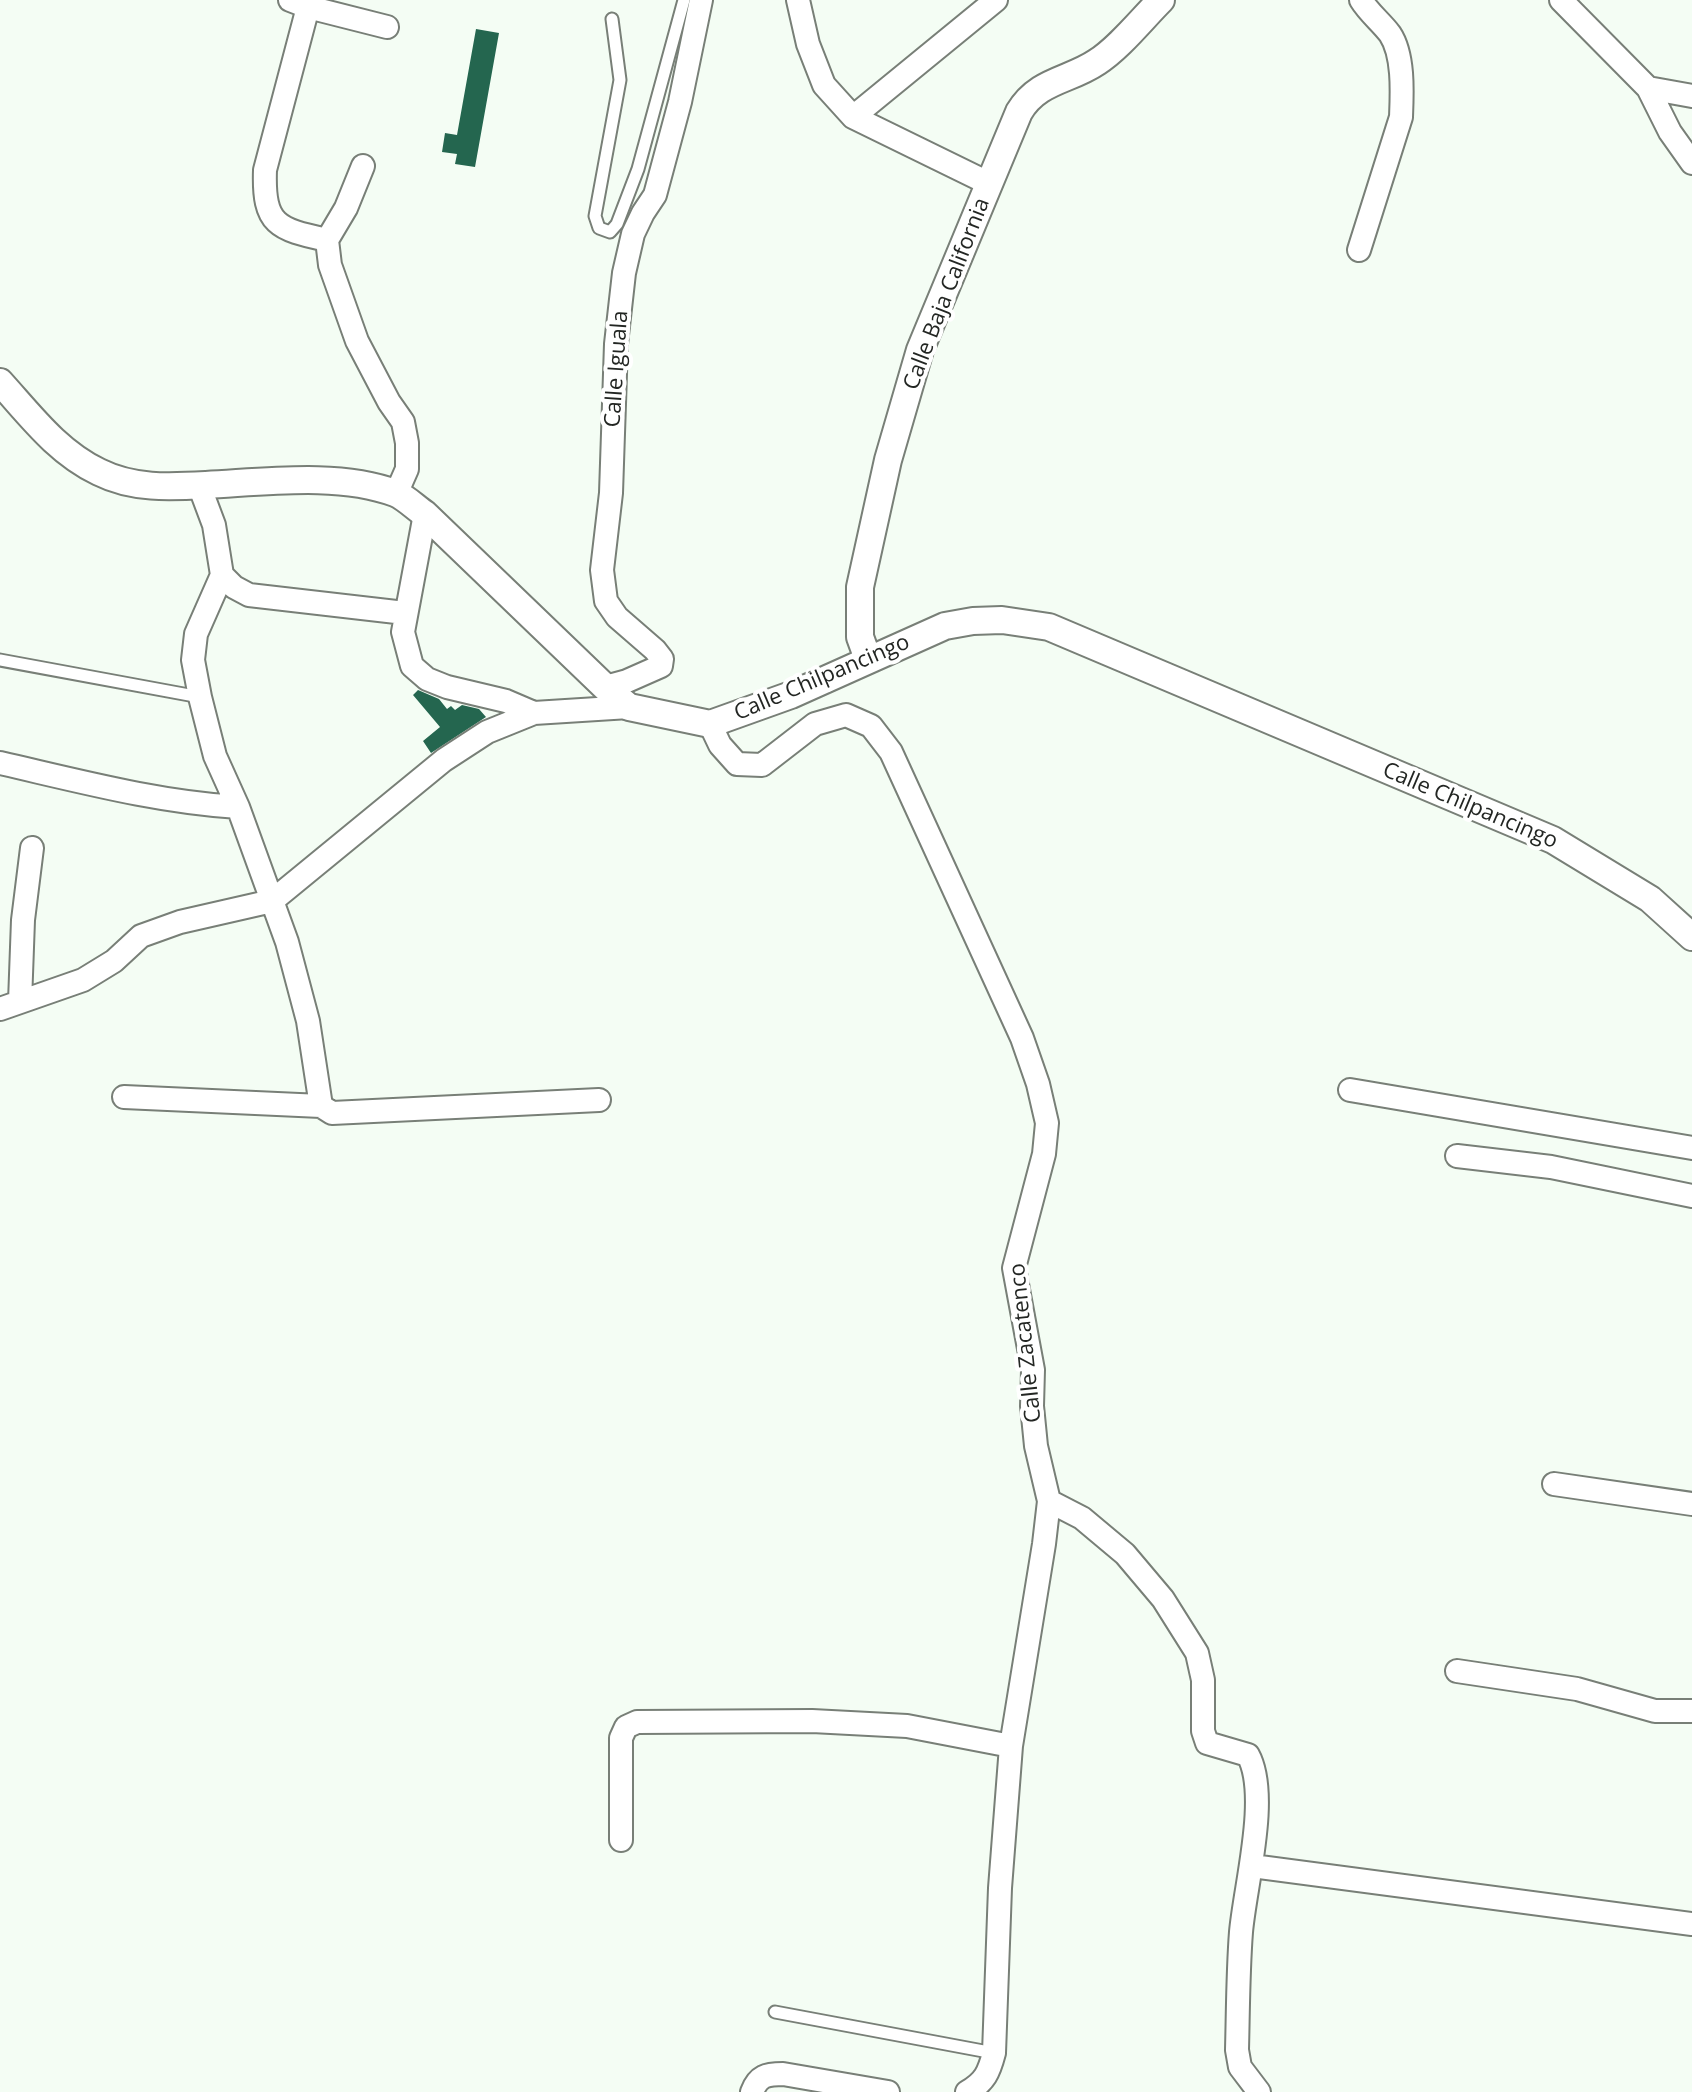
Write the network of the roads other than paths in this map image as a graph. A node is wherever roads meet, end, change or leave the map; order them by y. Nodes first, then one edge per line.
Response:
1 (684, 0) edge
2 (701, 0) edge
3 (798, 0) edge
4 (996, 0) edge
5 (1161, 0) edge
6 (1361, 0) edge
7 (1561, 0) edge
8 (299, 4) edge
9 (612, 19) dead end
10 (387, 27) dead end
11 (1648, 88) junction
12 (1692, 96) edge
13 (853, 117) junction
14 (1692, 163) edge
15 (363, 166) dead end
16 (990, 184) junction
17 (327, 240) junction
18 (1359, 250) dead end
19 (0, 382) edge
20 (199, 485) junction
21 (396, 494) junction
22 (425, 514) junction
23 (222, 575) junction
24 (405, 613) junction
25 (868, 659) junction
26 (0, 660) edge
27 (605, 687) junction
28 (200, 697) junction
29 (629, 707) junction
30 (534, 713) junction
31 (710, 724) junction
32 (0, 763) edge
33 (238, 807) junction
34 (32, 848) dead end
35 (272, 901) junction
36 (1692, 937) edge
37 (10, 1006) edge
38 (1350, 1090) dead end
39 (124, 1097) dead end
40 (599, 1100) dead end
41 (321, 1106) junction
42 (1692, 1148) edge
43 (1457, 1156) dead end
44 (1692, 1196) edge
45 (1554, 1484) dead end
46 (1049, 1501) junction
47 (1692, 1504) edge
48 (1457, 1671) dead end
49 (1692, 1711) edge
50 (1011, 1746) junction
51 (621, 1840) dead end
52 (1252, 1866) junction
53 (1692, 1924) edge
54 (775, 2012) dead end
55 (994, 2053) junction
56 (752, 2092) edge
57 (888, 2092) edge
58 (967, 2092) edge
59 (1259, 2092) edge

1 - 9 lane
2 - 27 street, Calle Iguala
3 - 13 street
4 - 13 street
5 - 16 street, Calle Baja California
6 - 18 street
7 - 11 street
8 - 10 street
8 - 17 street
11 - 12 street
11 - 14 street
13 - 16 street
15 - 17 street
16 - 25 street, Calle Baja California
17 - 21 street
19 - 20 street, Calle Chilpancingo
20 - 21 street, Calle Chilpancingo
20 - 23 street
21 - 22 street, Calle Chilpancingo
22 - 24 street
22 - 27 street, Calle Chilpancingo
23 - 24 street
23 - 28 street
24 - 30 street
25 - 31 street, Calle Chilpancingo
25 - 36 street, Calle Chilpancingo
26 - 28 lane
27 - 29 street, Calle Chilpancingo
28 - 33 street
29 - 30 street
29 - 31 street, Calle Chilpancingo
30 - 35 street
31 - 46 street, Calle Zacatenco
32 - 33 street
33 - 35 street
34 - 37 street
35 - 37 street
35 - 41 street
38 - 42 street
39 - 41 street
40 - 41 street
43 - 44 street
45 - 47 street
46 - 50 street, Calle Zacatenco
46 - 52 street
48 - 49 street
50 - 51 street
50 - 55 street, Calle Zacatenco
52 - 53 street
52 - 59 street
54 - 55 lane
55 - 58 street, Calle Zacatenco
56 - 57 street

